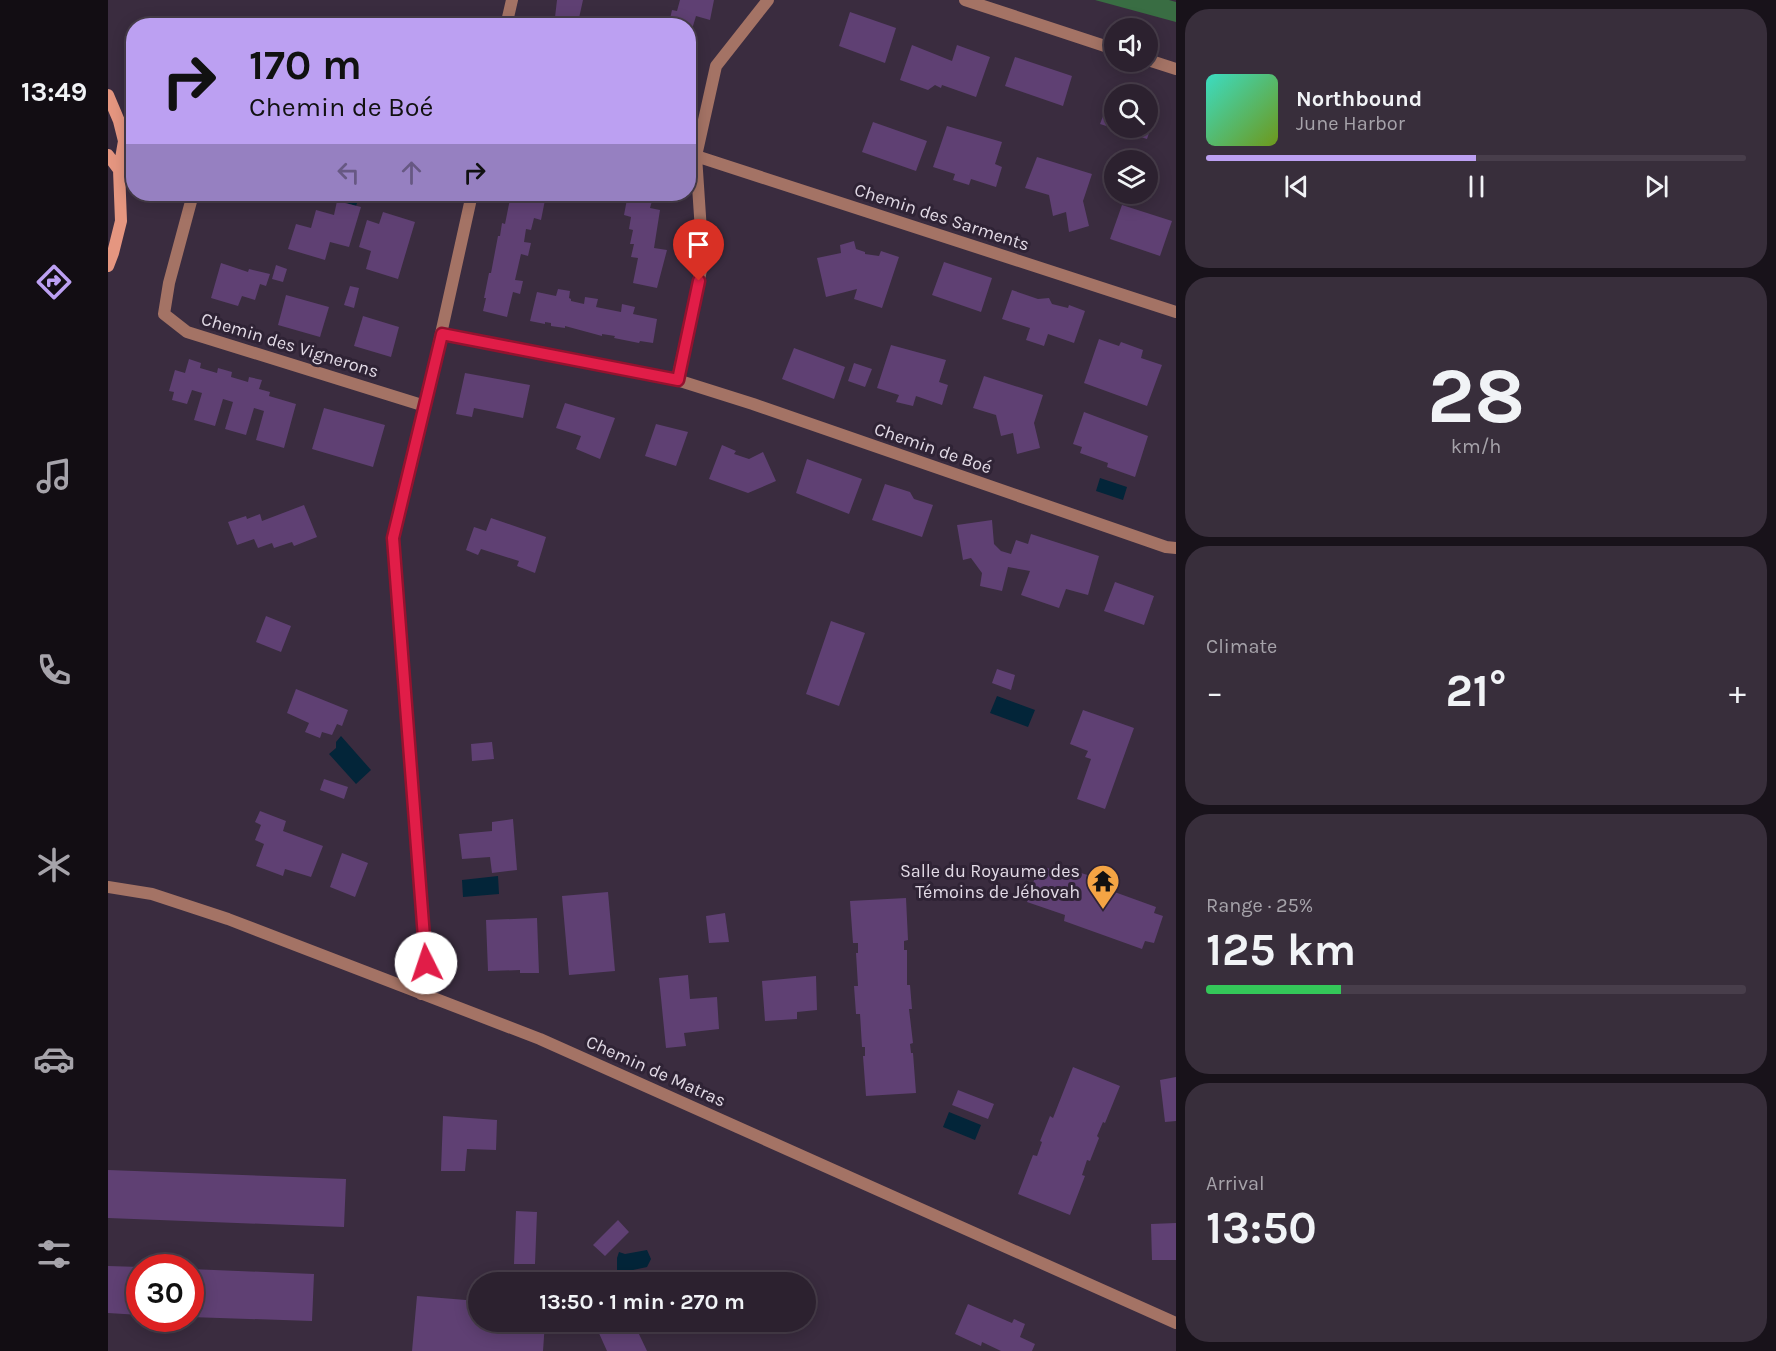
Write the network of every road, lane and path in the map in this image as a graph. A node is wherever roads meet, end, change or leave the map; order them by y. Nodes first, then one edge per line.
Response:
1 (512, 0) edge
2 (768, 0) edge
3 (965, 0) edge
4 (508, 18) edge
5 (1104, 46) edge
6 (1158, 63) edge
7 (1176, 69) edge
8 (108, 95) edge
9 (108, 155) edge
10 (696, 156) junction
11 (119, 171) junction
12 (191, 201) edge
13 (470, 201) edge
14 (108, 266) edge
15 (1176, 312) edge
16 (442, 334) junction
17 (678, 380) junction
18 (425, 406) junction
19 (1176, 548) edge
20 (108, 886) edge
21 (422, 994) junction
22 (1176, 1323) edge

1 - 4 street
2 - 10 street
3 - 5 street
6 - 7 street
8 - 11 street
9 - 11 street
10 - 15 street, Chemin des Sarments
10 - 17 street
11 - 14 street
12 - 18 street, Chemin des Vignerons
13 - 16 street
16 - 17 street, Chemin de Boé
16 - 18 street
17 - 19 street, Chemin de Boé
18 - 21 street
20 - 21 street, Chemin de Matras
21 - 22 street, Chemin de Matras

